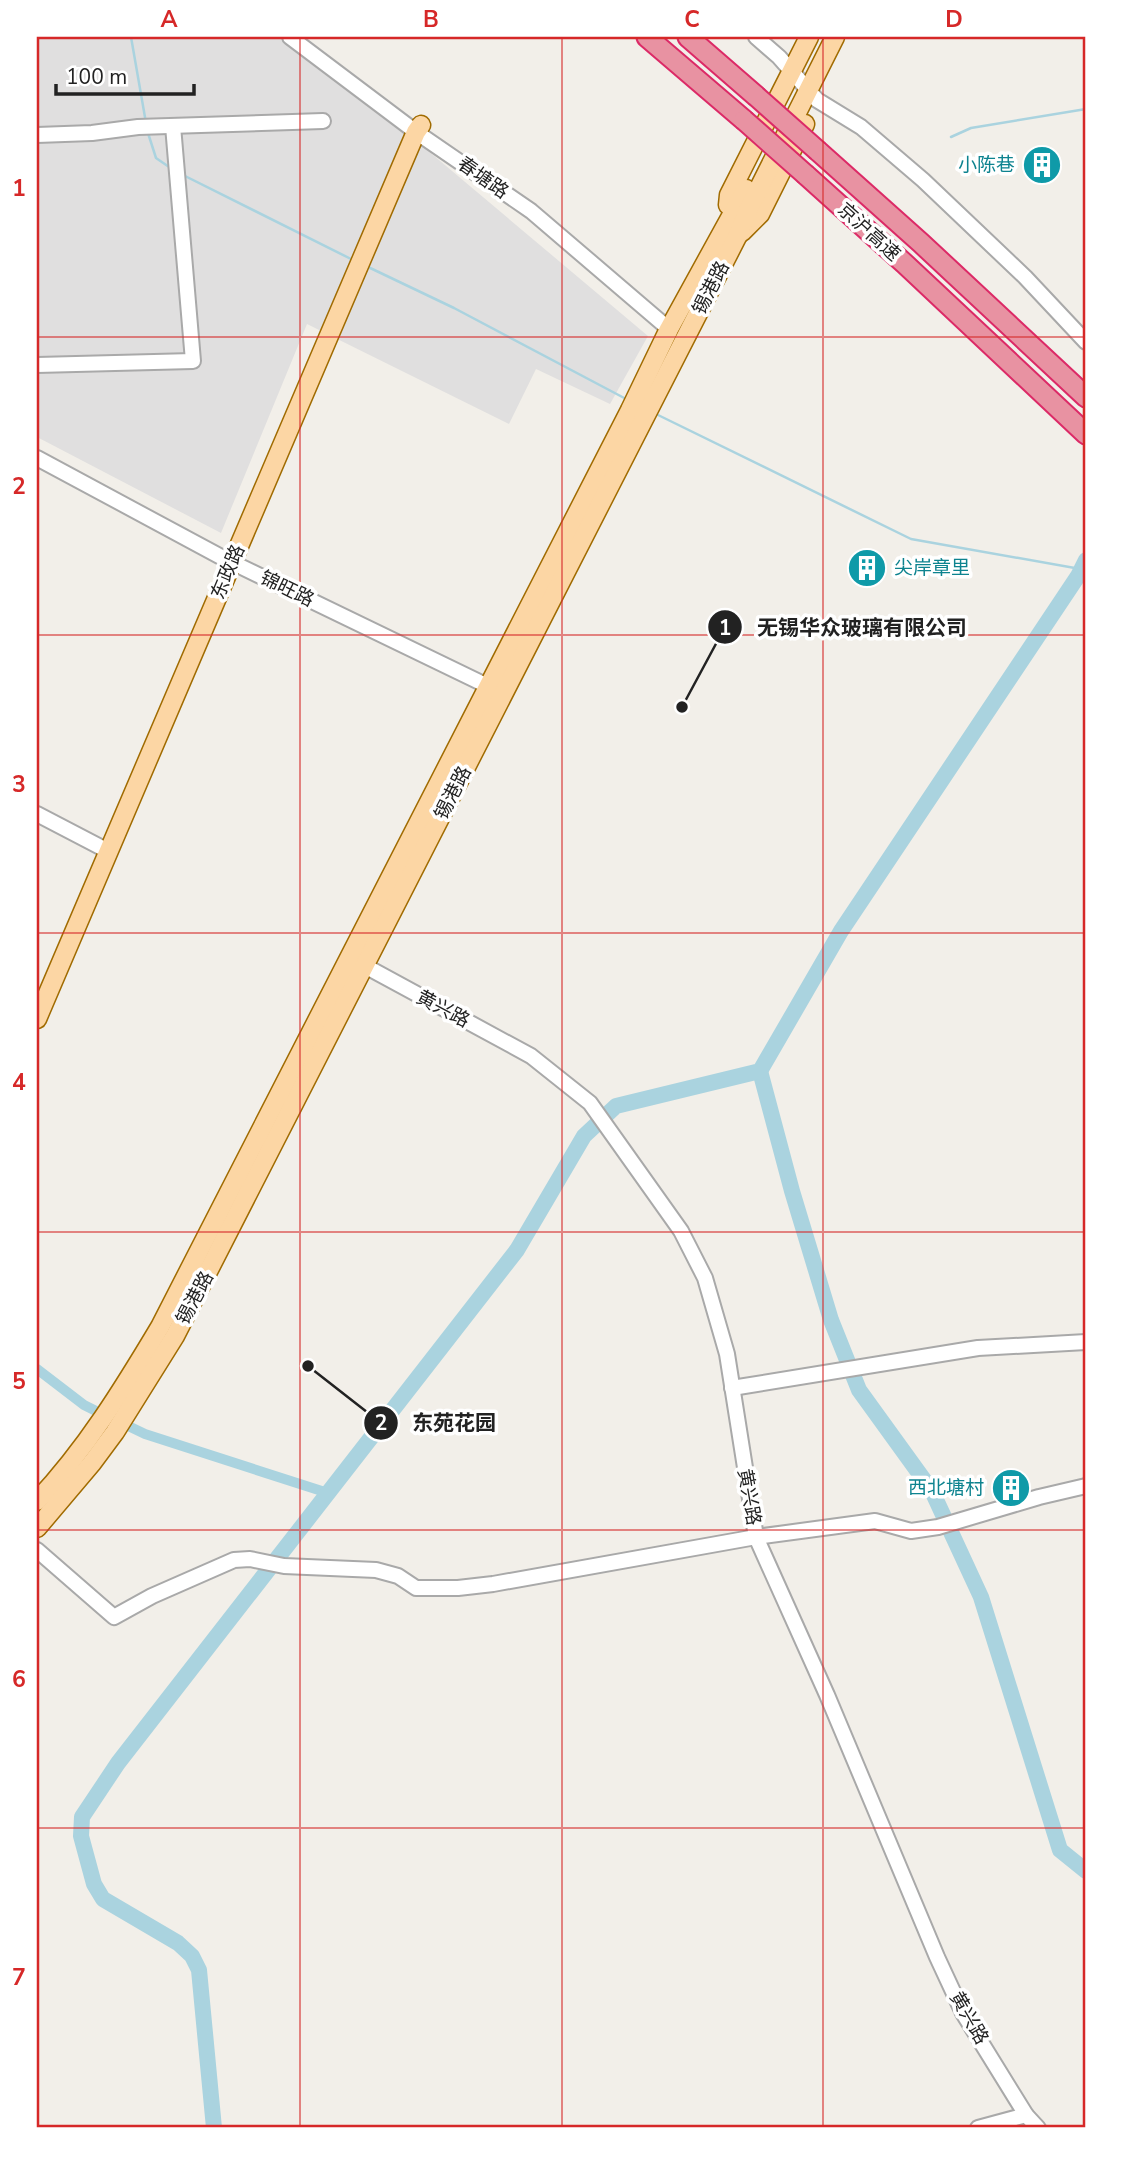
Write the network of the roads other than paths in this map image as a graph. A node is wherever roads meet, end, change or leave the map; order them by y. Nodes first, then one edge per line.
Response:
1 (290, 37) edge
2 (304, 37) edge
3 (647, 37) edge
4 (688, 37) edge
5 (756, 37) edge
6 (809, 37) edge
7 (823, 37) edge
8 (835, 37) edge
9 (848, 37) edge
10 (804, 86) junction
11 (323, 121) dead end
12 (173, 126) junction
13 (415, 126) junction
14 (37, 135) edge
15 (730, 233) junction
16 (671, 325) junction
17 (1086, 342) edge
18 (37, 365) edge
19 (1086, 397) edge
20 (641, 406) junction
21 (1086, 434) edge
22 (37, 458) edge
23 (227, 560) junction
24 (496, 690) junction
25 (37, 814) edge
26 (104, 849) junction
27 (365, 966) junction
28 (37, 993) edge
29 (37, 1019) edge
30 (1086, 1342) edge
31 (732, 1388) junction
32 (120, 1411) junction
33 (108, 1427) junction
34 (1086, 1486) edge
35 (37, 1501) edge
36 (37, 1528) edge
37 (755, 1537) junction
38 (37, 1550) edge
39 (1026, 2115) junction
40 (978, 2128) edge
41 (1038, 2128) edge

1 - 13 street, 春塘路
2 - 13 street, 春塘路
3 - 21 highway, 京沪高速, bridge
4 - 19 highway, 京沪高速, bridge
5 - 10 street
6 - 10 main road
7 - 10 main road
8 - 10 main road
9 - 10 main road
10 - 15 main road
10 - 15 main road
10 - 17 street
11 - 12 street
12 - 14 street
12 - 18 street
13 - 16 street, 春塘路
13 - 23 main road, 东政路
15 - 16 main road, 锡港路
15 - 20 main road, 锡港路
16 - 20 main road, 锡港路
20 - 24 main road, 锡港路
22 - 23 street, 锦旺路
23 - 24 street, 锦旺路
23 - 26 main road, 东政路
24 - 27 main road, 锡港路
24 - 32 main road, 锡港路
25 - 26 street
26 - 28 main road, 东政路
26 - 29 main road, 东政路
27 - 31 street, 黄兴路
27 - 32 main road, 锡港路
30 - 31 street
31 - 37 street, 黄兴路
32 - 33 main road, 锡港路
33 - 35 main road, 锡港路
33 - 36 main road, 锡港路
34 - 37 street
37 - 38 street
37 - 39 street, 黄兴路
39 - 40 street
39 - 41 street, 黄兴路

